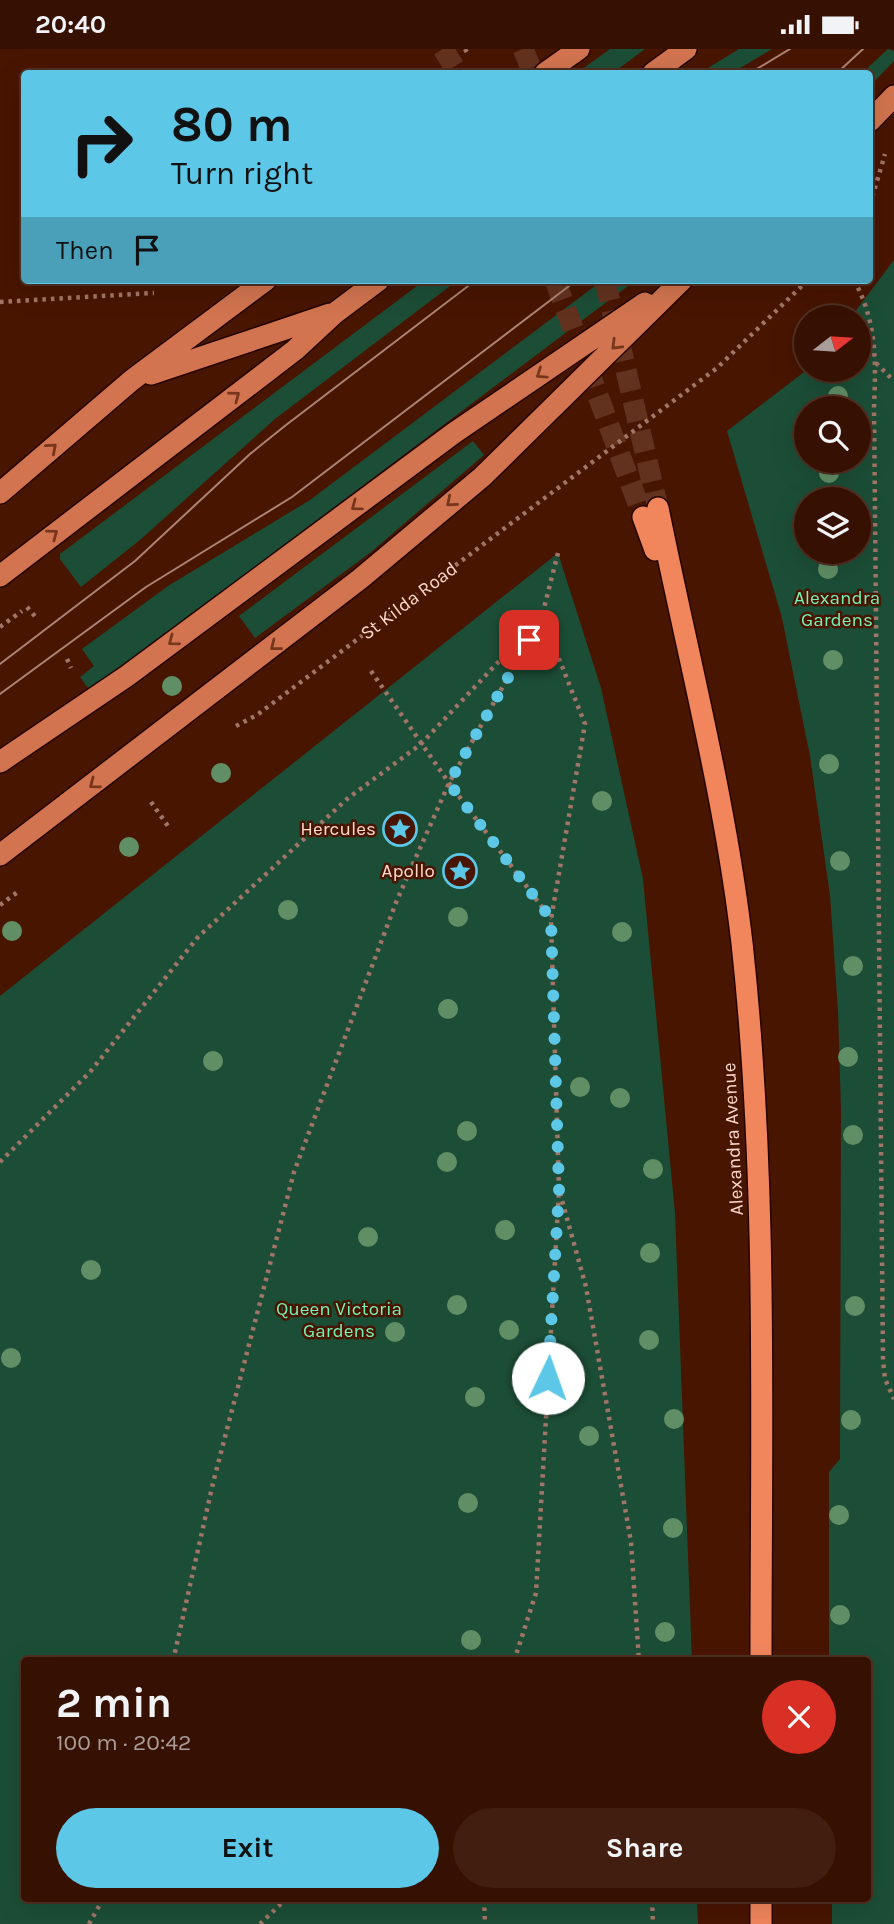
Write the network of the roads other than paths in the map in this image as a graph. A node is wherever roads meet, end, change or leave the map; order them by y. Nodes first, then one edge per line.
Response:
1 (579, 49) edge
2 (686, 49) edge
3 (549, 70) edge
4 (657, 70) edge
5 (894, 96) edge
6 (873, 118) edge
7 (261, 284) edge
8 (374, 284) edge
9 (674, 284) edge
10 (676, 284) edge
11 (335, 313) junction
12 (132, 380) junction
13 (0, 493) edge
14 (650, 513) tunnel mouth
15 (0, 576) edge
16 (0, 762) edge
17 (0, 855) edge
18 (761, 1657) edge
19 (761, 1902) edge
20 (761, 1924) edge

1 - 3 main road
2 - 4 main road
5 - 6 main road
7 - 12 main road
8 - 11 main road
9 -> 16 main road
10 -> 17 main road
11 - 12 main road
15 -> 11 main road
13 -> 12 main road
14 - 18 highway, Alexandra Avenue
19 - 20 highway

